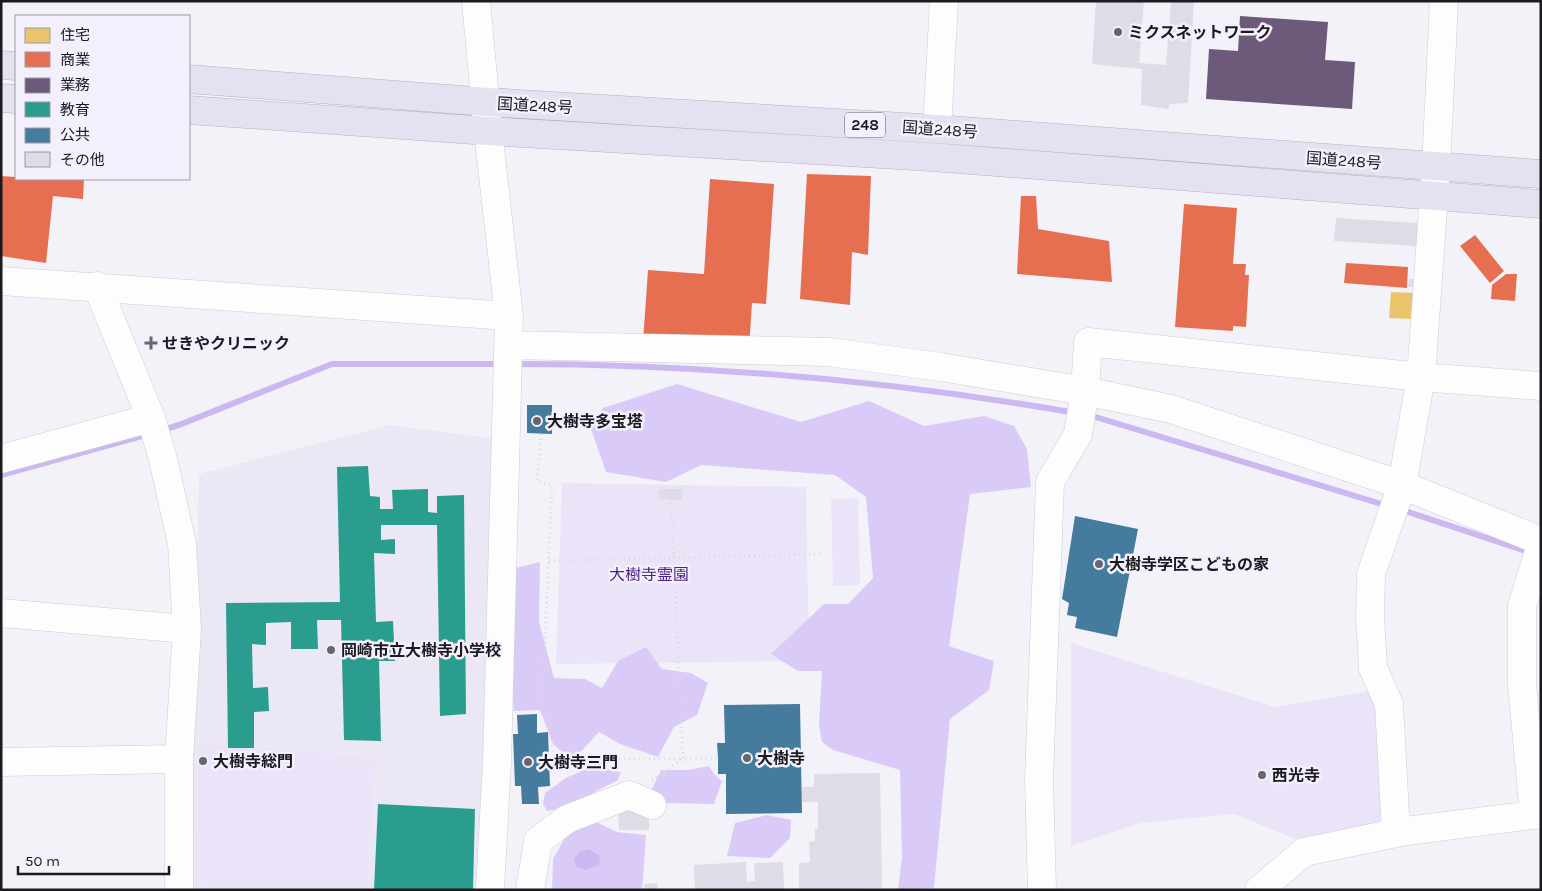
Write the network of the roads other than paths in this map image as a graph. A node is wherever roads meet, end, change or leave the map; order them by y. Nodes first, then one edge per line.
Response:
1 (476, 1) edge
2 (944, 1) edge
3 (1444, 1) edge
4 (1, 65) edge
5 (15, 66) edge
6 (190, 79) edge
7 (1, 98) edge
8 (15, 99) edge
9 (487, 102) junction
10 (190, 110) edge
11 (936, 129) junction
12 (488, 131) junction
13 (1436, 168) junction
14 (1541, 174) edge
15 (1434, 196) junction
16 (1541, 204) edge
17 (1, 281) edge
18 (97, 286) junction
19 (509, 316) junction
20 (509, 345) junction
21 (1421, 377) junction
22 (1541, 386) edge
23 (1085, 391) junction
24 (151, 418) junction
25 (1, 459) edge
26 (1402, 485) junction
27 (1541, 540) edge
28 (1537, 557) edge
29 (1, 613) edge
30 (187, 629) junction
31 (179, 759) junction
32 (1, 762) edge
33 (640, 800) road end
34 (1537, 814) edge
35 (1396, 833) junction
36 (179, 890) edge
37 (490, 890) edge
38 (530, 890) edge
39 (1042, 890) edge
40 (1259, 890) edge

1 - 9 street
2 - 11 street
3 - 13 street
4 - 5 highway
6 - 9 highway, 国道248号 / 248
7 - 8 highway
9 - 11 highway, 国道248号 / 248
9 - 12 street
10 - 12 highway, 国道248号 / 248
11 - 13 highway, 国道248号 / 248
12 - 15 highway, 国道248号 / 248
12 - 19 street
13 - 14 highway, 国道248号 / 248
13 - 15 street
15 - 16 highway, 国道248号 / 248
15 - 21 street
17 - 18 street
18 - 19 street
18 - 24 street
19 - 20 street
20 - 23 street
20 - 37 street
21 - 22 street
21 - 23 street
21 - 26 street
23 - 26 street
23 - 39 street
24 - 25 street
24 - 30 street
26 - 27 street
26 - 35 street
28 - 34 street
29 - 30 street
30 - 31 street
31 - 32 street
31 - 36 street
33 - 38 street
34 - 35 street
35 - 40 street

